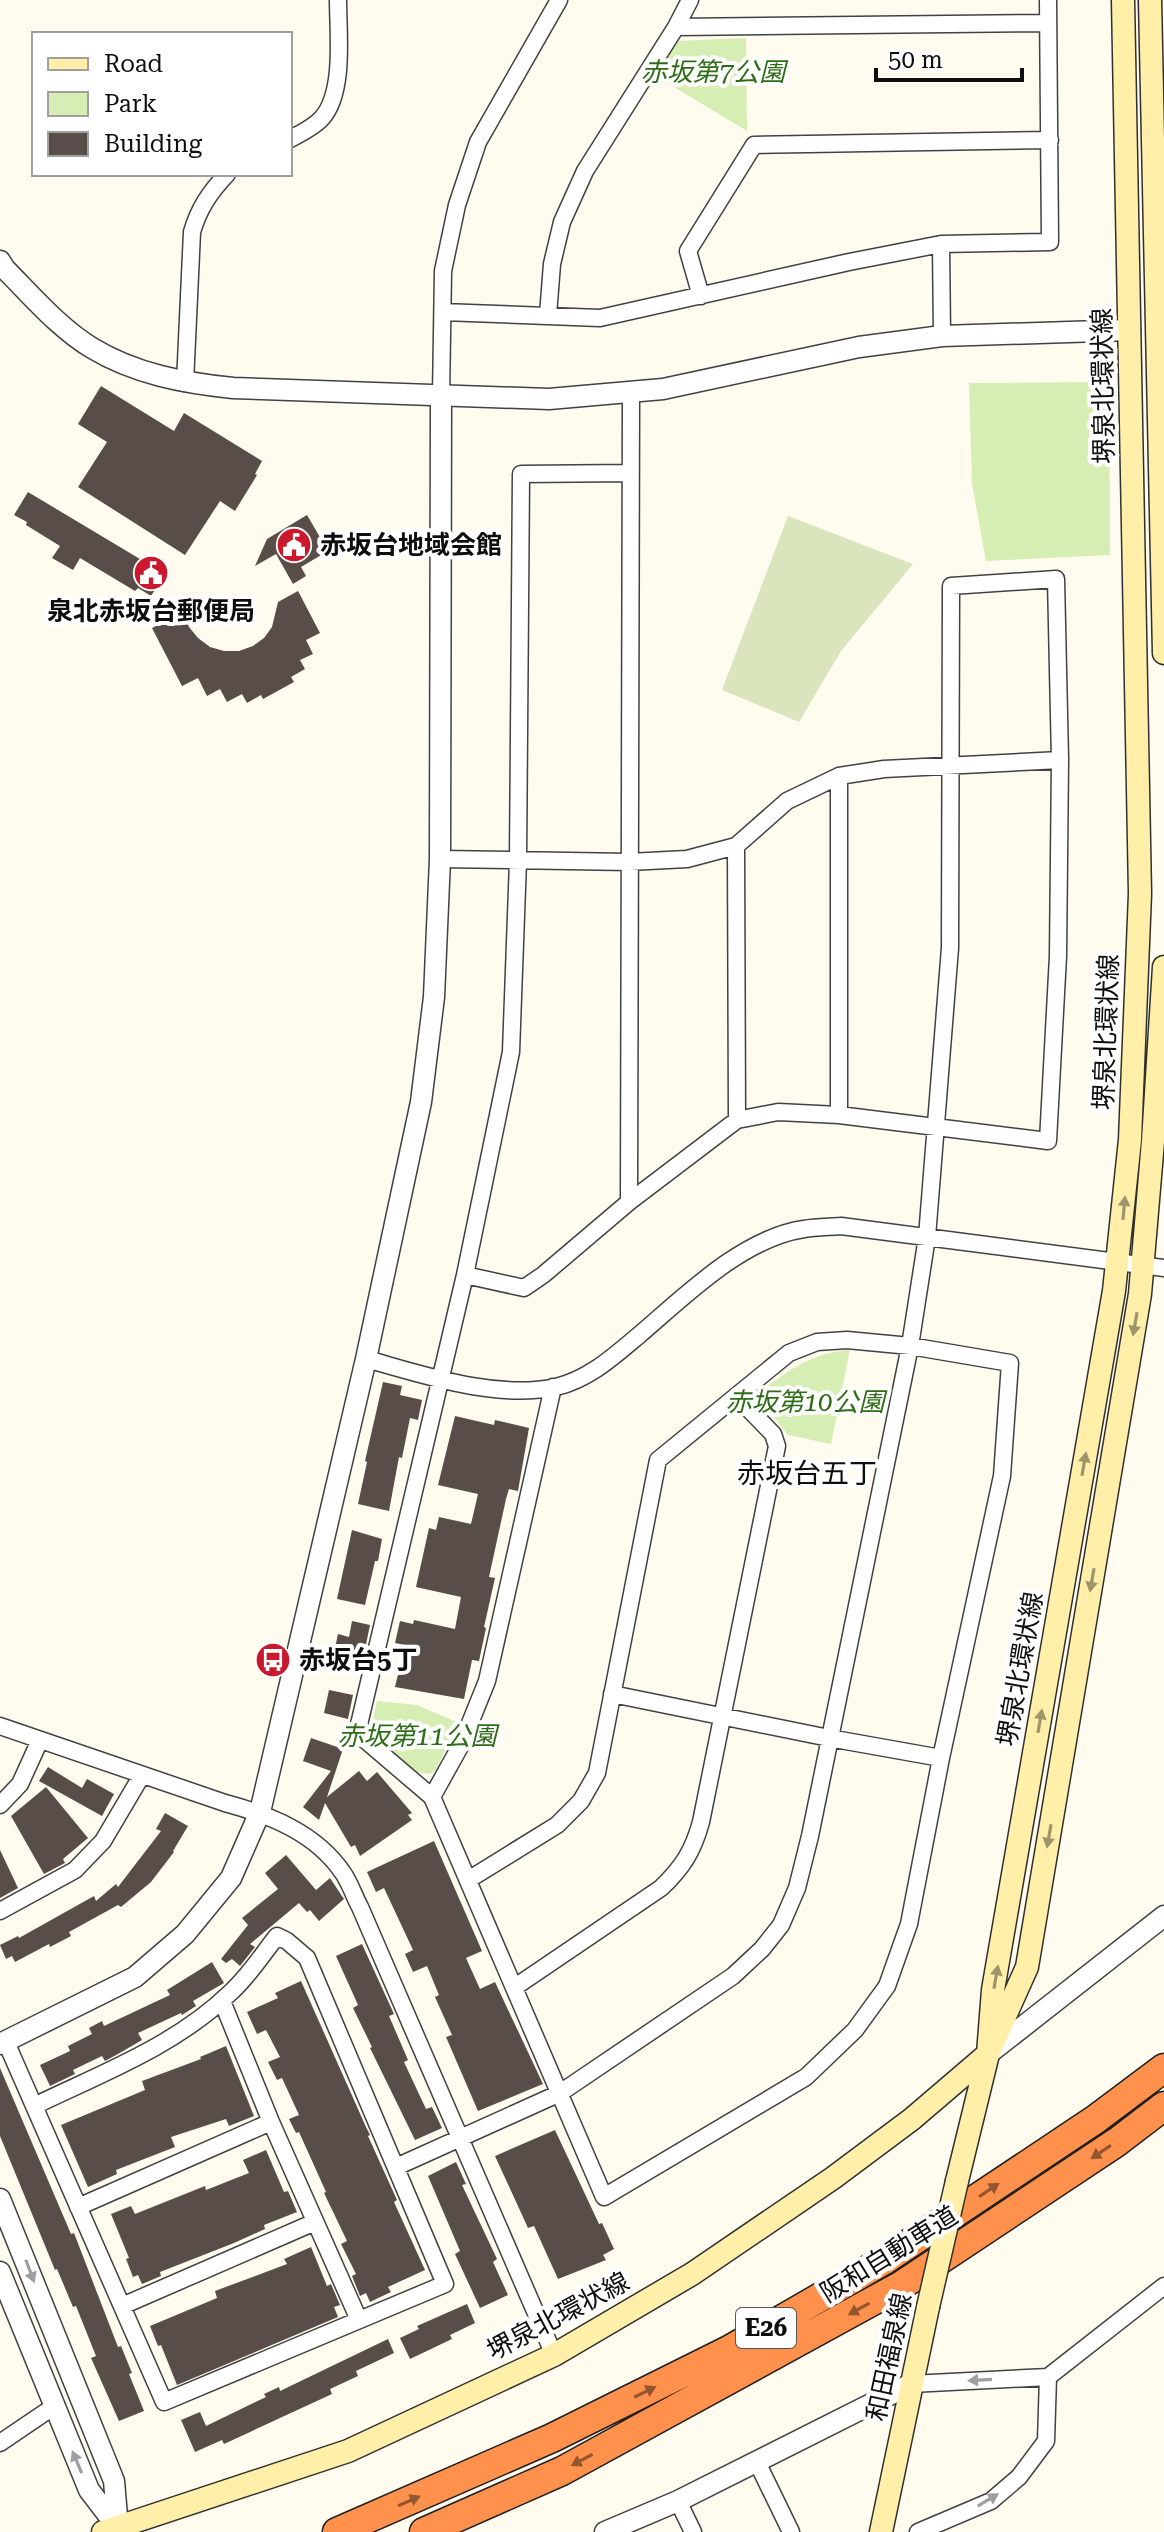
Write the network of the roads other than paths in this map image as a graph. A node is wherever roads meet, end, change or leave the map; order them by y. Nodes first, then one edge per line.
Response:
1 (338, 0) edge
2 (559, 0) edge
3 (690, 0) edge
4 (1048, 0) edge
5 (1123, 0) edge
6 (1150, 0) edge
7 (1048, 23) junction
8 (676, 27) junction
9 (292, 138) edge
10 (1050, 140) junction
11 (225, 176) edge
12 (941, 244) junction
13 (0, 261) edge
14 (701, 296) junction
15 (443, 312) junction
16 (548, 315) junction
17 (1160, 329) edge
18 (1130, 330) junction
19 (942, 336) junction
20 (185, 383) junction
21 (631, 392) junction
22 (441, 396) junction
23 (630, 473) junction
24 (1164, 653) edge
25 (1060, 760) junction
26 (950, 765) junction
27 (839, 776) junction
28 (736, 846) junction
29 (440, 859) junction
30 (518, 861) junction
31 (629, 862) junction
32 (1164, 967) edge
33 (839, 1115) junction
34 (737, 1120) junction
35 (937, 1127) junction
36 (629, 1202) junction
37 (927, 1237) junction
38 (1118, 1261) junction
39 (1153, 1266) edge
40 (465, 1275) junction
41 (910, 1346) junction
42 (366, 1359) junction
43 (440, 1379) junction
44 (553, 1387) junction
45 (737, 1397) junction
46 (612, 1694) junction
47 (721, 1717) junction
48 (0, 1726) edge
49 (829, 1738) junction
50 (40, 1740) junction
51 (941, 1758) junction
52 (142, 1775) junction
53 (432, 1797) junction
54 (0, 1805) edge
55 (260, 1812) junction
56 (468, 1880) junction
57 (0, 1911) edge
58 (1164, 1916) edge
59 (515, 1987) junction
60 (222, 2001) junction
61 (3, 2043) edge
62 (988, 2054) junction
63 (1164, 2068) edge
64 (560, 2093) junction
65 (34, 2106) junction
66 (1164, 2106) edge
67 (271, 2122) junction
68 (459, 2139) junction
69 (396, 2167) junction
70 (0, 2199) edge
71 (78, 2207) junction
72 (315, 2222) junction
73 (0, 2272) edge
74 (1164, 2286) edge
75 (122, 2306) junction
76 (359, 2320) junction
77 (554, 2355) junction
78 (1048, 2377) junction
79 (911, 2384) junction
80 (53, 2407) junction
81 (0, 2443) edge
82 (757, 2462) junction
83 (678, 2501) junction
84 (110, 2530) edge
85 (337, 2532) edge
86 (424, 2532) edge
87 (605, 2532) edge
88 (693, 2532) edge
89 (791, 2532) edge
90 (881, 2532) edge
91 (918, 2532) edge

1 - 9 street
2 - 15 street
3 - 8 street
4 - 7 street
5 - 18 main road, 堺泉北環状線
6 - 17 main road, 堺泉北環状線
7 - 8 street
7 - 10 street
8 - 16 street
10 - 12 street
10 - 14 street
11 - 20 street
12 - 14 street
12 - 19 street
13 - 20 street
14 - 16 street
15 - 16 street
15 - 22 street
17 - 18 street
17 - 24 main road, 堺泉北環状線
18 - 19 street
38 -> 18 main road, 堺泉北環状線
19 - 21 street
20 - 22 street
21 - 22 street
21 - 23 street
22 - 29 street
23 - 30 street
23 - 31 street
25 - 26 street
25 - 26 street
25 - 35 street
26 - 27 street
26 - 35 street
27 - 28 street
27 - 33 street
28 - 31 street
28 - 34 street
29 - 30 street
29 - 42 street
30 - 31 street
30 - 40 street
31 - 36 street
32 - 39 main road, 堺泉北環状線
33 - 34 street
33 - 35 street
34 - 36 street
35 - 37 street
36 - 40 street
37 - 38 street
37 - 41 street
37 - 44 street
38 - 39 street
62 -> 38 main road, 堺泉北環状線
39 -> 62 main road, 堺泉北環状線
40 - 43 street
41 - 45 street
41 - 49 street
41 - 51 street
42 - 43 street
42 - 55 street
43 - 44 street
43 - 53 street
44 - 53 street
45 - 46 street
45 - 47 street
46 - 47 street
46 - 56 street
47 - 49 street
47 - 59 street
48 - 50 street
49 - 51 street
49 - 64 street
50 - 52 street
50 - 54 street
51 - 64 street
52 - 55 street
52 - 57 street
53 - 56 street
55 - 61 street
55 - 68 street
56 - 59 street
58 - 62 street
59 - 64 street
60 - 65 street
60 - 67 street
60 - 69 street
61 - 65 street
62 - 77 main road, 堺泉北環状線
62 - 79 main road, 和田福泉線, bridge
85 -> 63 highway, 阪和自動車道 / E26
64 - 68 street
65 - 71 street
66 -> 86 highway, 阪和自動車道 / E26
67 - 71 street
67 - 72 street
68 - 69 street
68 - 77 street
69 - 76 street
70 -> 84 street
71 - 75 street
72 - 75 street
72 - 76 street
73 - 80 street
74 - 78 street
75 - 76 street
77 - 84 main road, 堺泉北環状線
78 -> 79 street
91 -> 78 street
79 - 82 street
79 - 90 main road, 和田福泉線
80 - 81 street
84 -> 80 street
82 - 83 street
82 - 89 street
83 - 87 street
83 - 88 street

